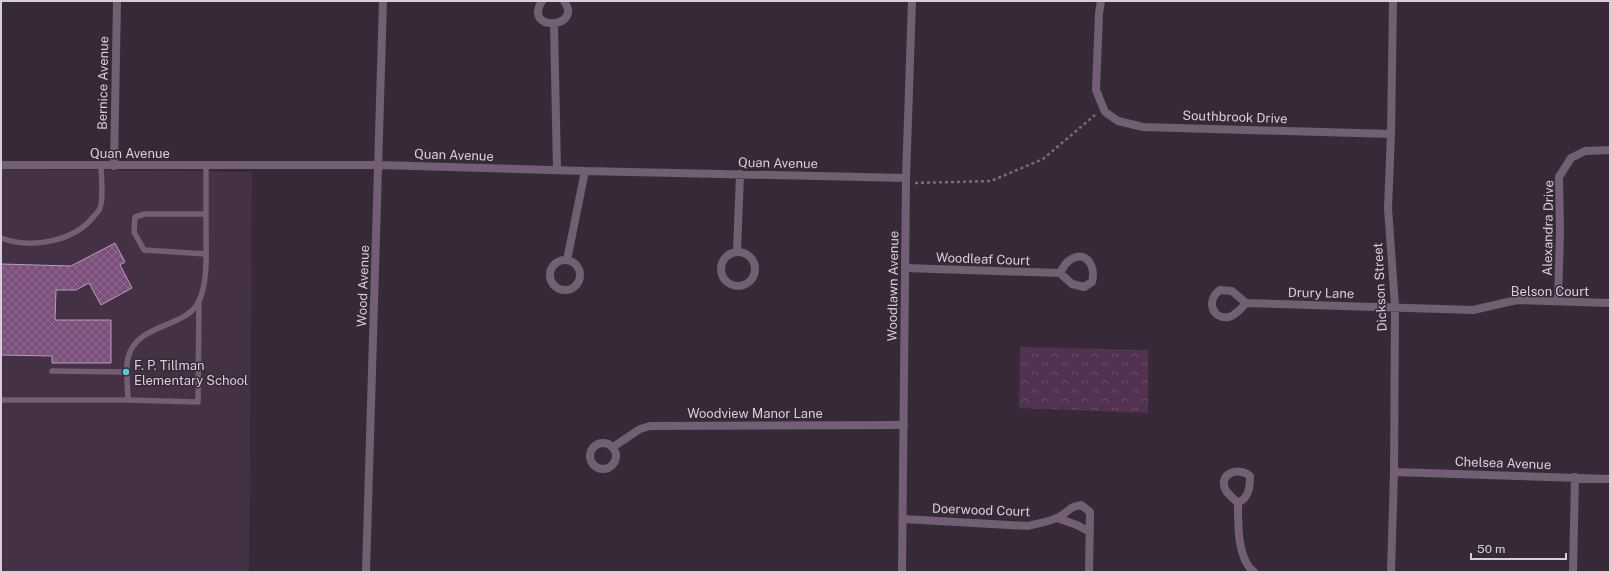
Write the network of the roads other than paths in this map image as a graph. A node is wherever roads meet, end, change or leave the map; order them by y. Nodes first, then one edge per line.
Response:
1 (117, 1) edge
2 (383, 1) edge
3 (542, 1) edge
4 (564, 1) edge
5 (912, 1) edge
6 (1102, 1) edge
7 (1393, 1) edge
8 (554, 24) junction
9 (1391, 134) junction
10 (1610, 150) edge
11 (378, 164) junction
12 (1, 165) edge
13 (101, 165) junction
14 (206, 165) junction
15 (114, 166) junction
16 (556, 170) junction
17 (585, 171) junction
18 (740, 174) junction
19 (906, 180) junction
20 (206, 214) junction
21 (1, 238) edge
22 (737, 251) junction
23 (206, 254) junction
24 (567, 260) dead end
25 (905, 268) junction
26 (1060, 274) dead end
27 (199, 302) junction
28 (1558, 302) junction
29 (1246, 303) dead end
30 (1610, 303) edge
31 (1395, 306) junction
32 (52, 371) dead end
33 (128, 372) junction
34 (1, 400) edge
35 (128, 400) junction
36 (904, 425) junction
37 (613, 447) dead end
38 (1394, 472) junction
39 (1575, 478) junction
40 (1610, 479) edge
41 (1238, 503) dead end
42 (1057, 518) junction
43 (903, 519) junction
44 (1090, 532) junction
45 (366, 572) edge
46 (902, 572) edge
47 (1089, 572) edge
48 (1254, 572) edge
49 (1391, 572) edge
50 (1573, 572) edge

1 - 15 street, Bernice Avenue
2 - 11 street, Wood Avenue
3 - 8 street
4 - 8 street
5 - 19 street, Woodlawn Avenue
6 - 9 street, Southbrook Drive
7 - 9 street, Dickson Street
8 - 16 street
9 - 31 street, Dickson Street
10 - 28 street, Alexandra Drive
11 - 14 street, Quan Avenue
11 - 16 street, Quan Avenue
11 - 45 street, Wood Avenue
12 - 13 street, Quan Avenue
13 - 15 street, Quan Avenue
13 - 21 lane
14 - 15 street, Quan Avenue
14 - 20 lane
16 - 17 street, Quan Avenue
17 - 18 street, Quan Avenue
17 - 24 street
18 - 19 street, Quan Avenue
18 - 22 street
19 - 25 street, Woodlawn Avenue
20 - 23 lane
20 - 23 lane
22 - 22 street
23 - 27 lane
25 - 26 street, Woodleaf Court
25 - 36 street, Woodlawn Avenue
27 - 33 lane
27 - 35 lane
28 - 30 street, Belson Court
28 - 31 street, Belson Court
29 - 31 street, Drury Lane
31 - 38 street, Dickson Street
32 - 33 lane
33 - 35 lane
34 - 35 lane
36 - 37 street, Woodview Manor Lane
36 - 43 street, Woodlawn Avenue
38 - 39 street, Chelsea Avenue
38 - 49 street, Dickson Street
39 - 40 street, Chelsea Avenue
39 - 50 street
41 - 48 street
42 - 43 street, Doerwood Court
42 - 44 street
42 - 44 street, Doerwood Court
43 - 46 street, Woodlawn Avenue
44 - 47 street, Doerwood Court

